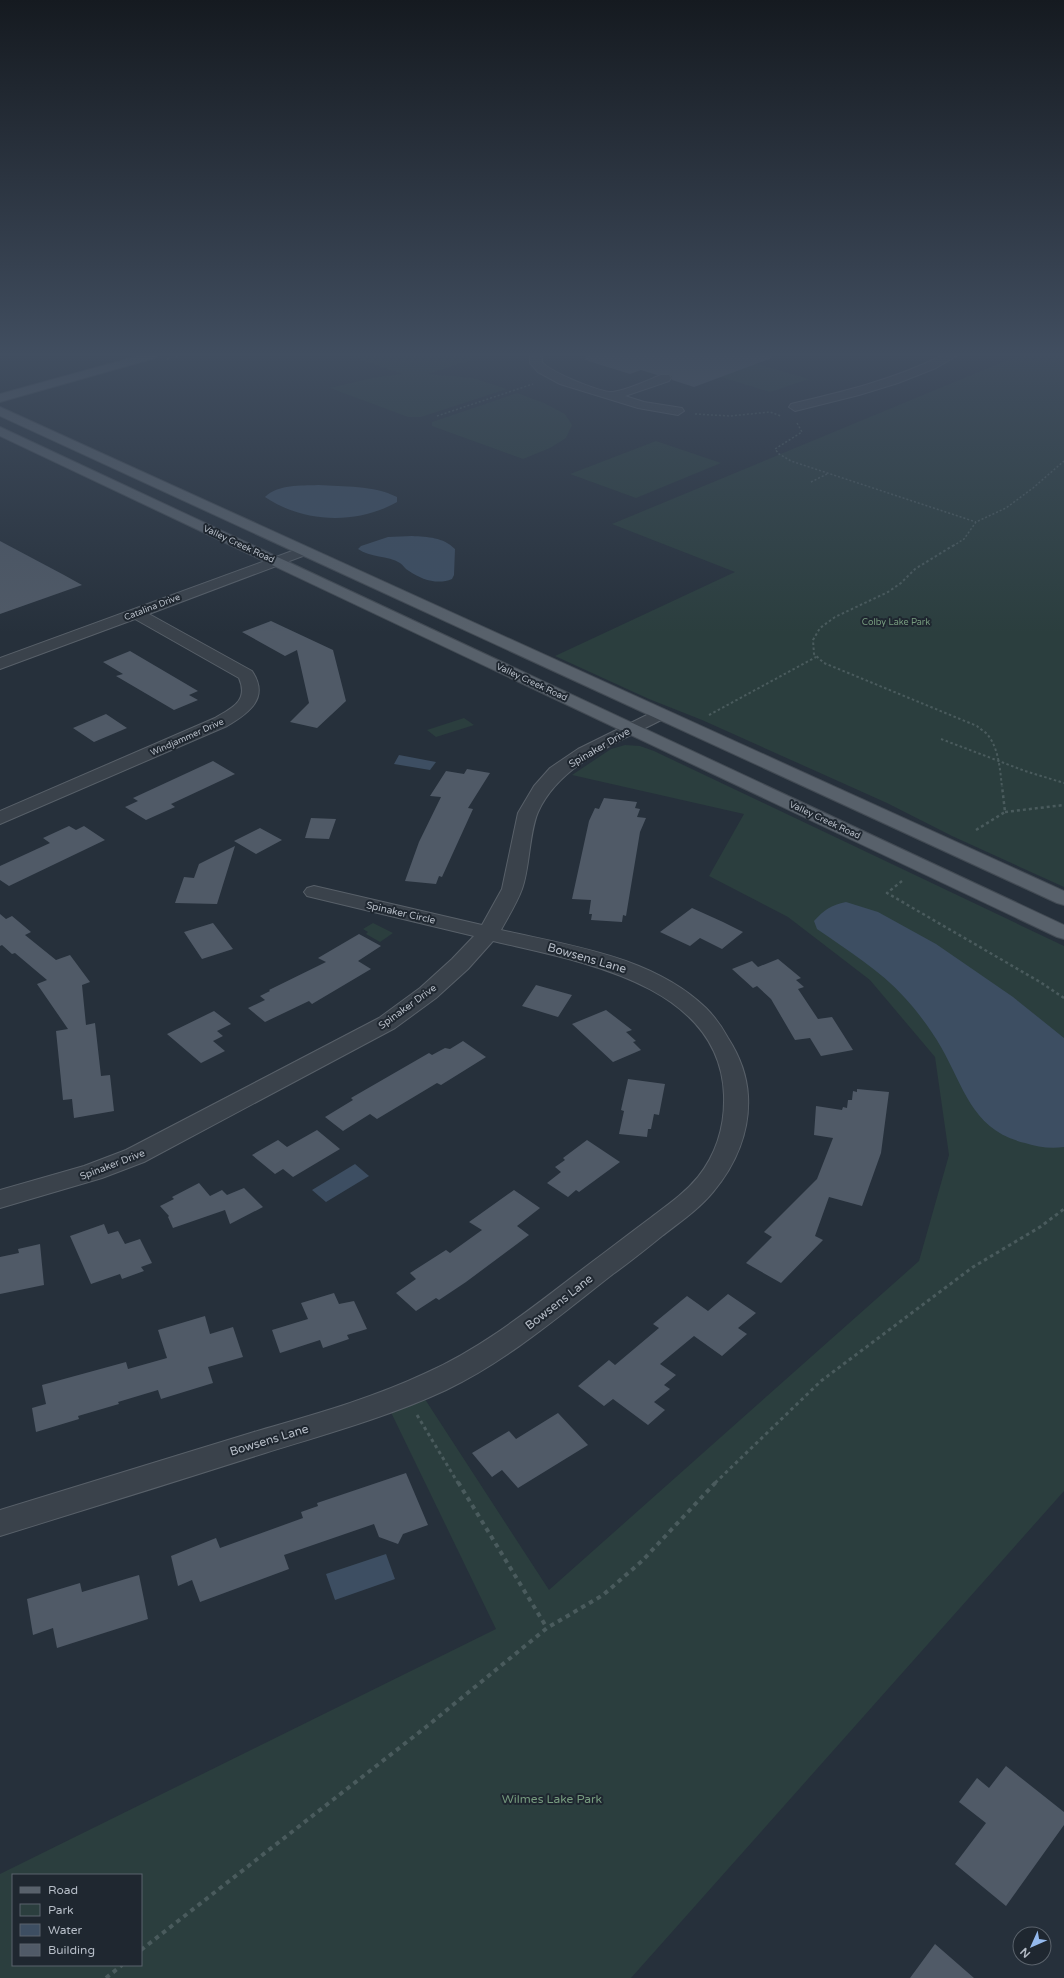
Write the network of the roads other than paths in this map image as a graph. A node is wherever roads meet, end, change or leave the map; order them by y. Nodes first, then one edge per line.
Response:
1 (37, 448) edge
2 (81, 448) edge
3 (303, 551) junction
4 (275, 561) junction
5 (136, 613) junction
6 (0, 664) edge
7 (659, 714) junction
8 (630, 728) junction
9 (0, 818) edge
10 (314, 892) dead end
11 (1064, 899) edge
12 (489, 932) junction
13 (1064, 933) edge
14 (0, 1199) edge
15 (0, 1523) edge

1 - 4 main road, Valley Creek Road
2 - 3 main road
3 - 4 street, Catalina Drive
3 - 7 main road
4 - 5 street, Catalina Drive
4 - 8 main road, Valley Creek Road
5 - 6 street, Catalina Drive
5 - 9 street, Windjammer Drive
7 - 8 street, Spinaker Drive
7 - 11 main road
8 - 12 street, Spinaker Drive
8 - 13 main road, Valley Creek Road
10 - 12 street, Spinaker Circle
12 - 14 street, Spinaker Drive
12 - 15 street, Bowsens Lane

